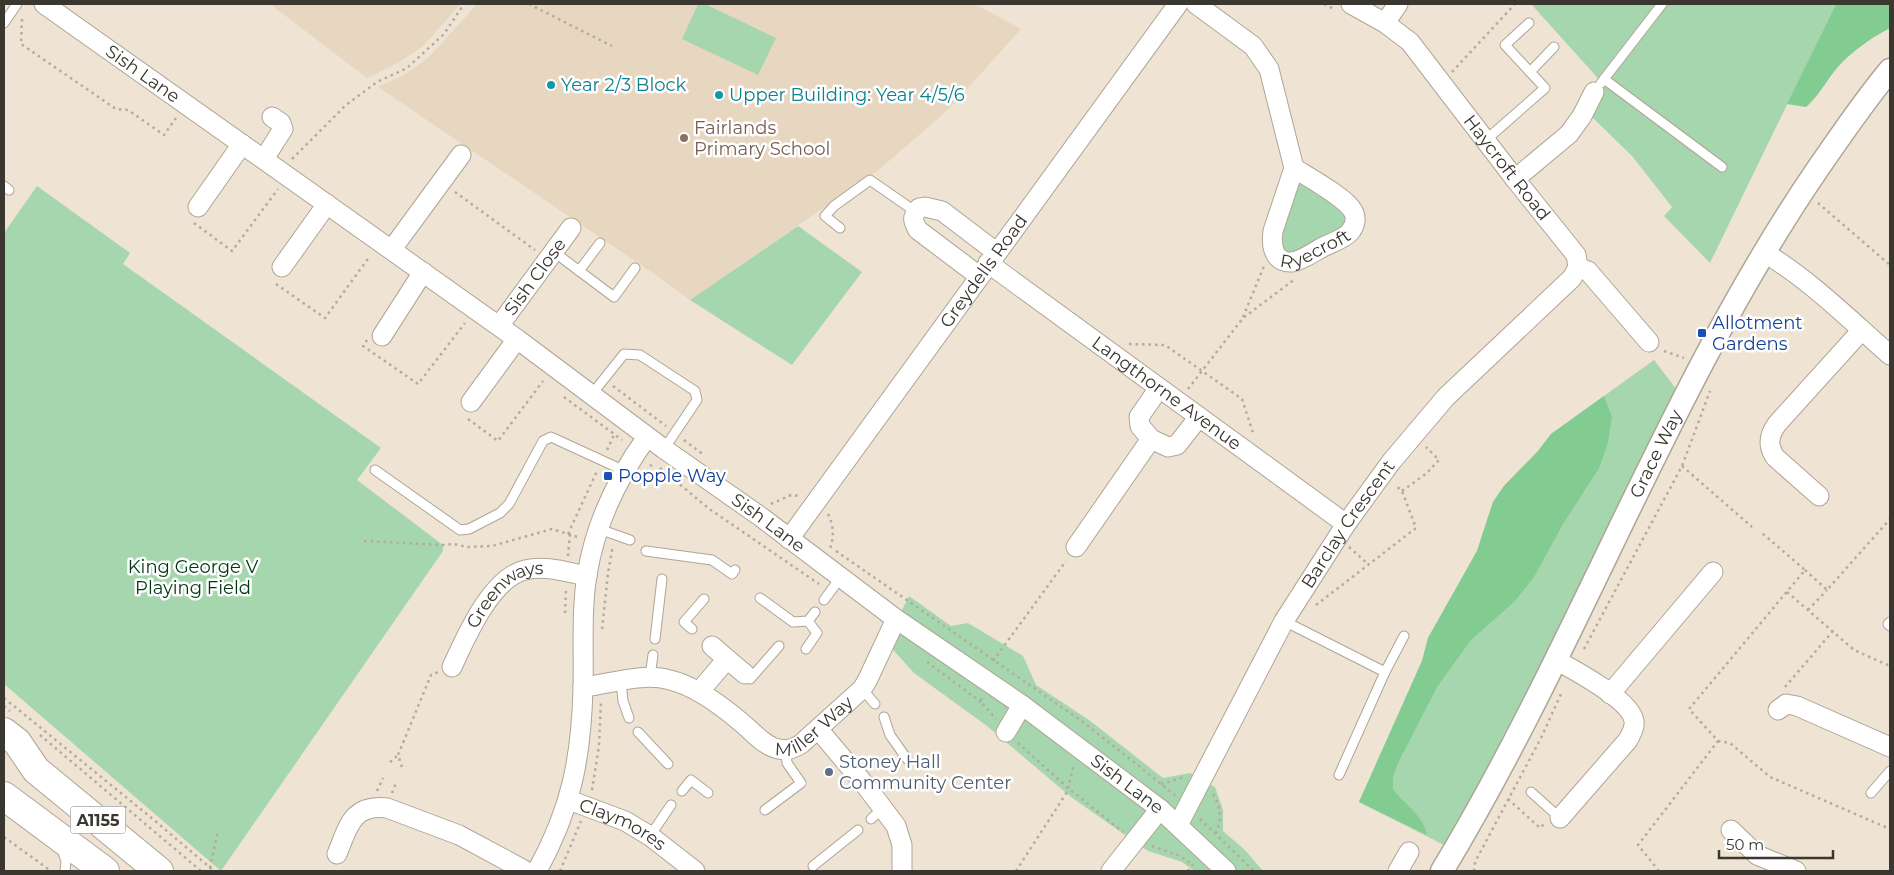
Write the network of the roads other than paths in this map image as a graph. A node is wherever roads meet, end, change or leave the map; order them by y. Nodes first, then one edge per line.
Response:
1 (17, 4) edge
2 (44, 4) edge
3 (1178, 4) edge
4 (1196, 4) edge
5 (1398, 4) edge
6 (1662, 4) edge
7 (1345, 8) edge
8 (4, 23) edge
9 (1385, 23) junction
10 (1529, 23) dead end
11 (1554, 47) dead end
12 (1890, 70) edge
13 (1530, 72) junction
14 (1599, 85) junction
15 (272, 117) dead end
16 (1486, 140) junction
17 (242, 144) junction
18 (461, 155) dead end
19 (264, 159) junction
20 (1722, 167) dead end
21 (1294, 168) junction
22 (1515, 179) junction
23 (327, 204) junction
24 (198, 207) road end
25 (916, 212) junction
26 (571, 228) dead end
27 (840, 228) dead end
28 (600, 243) dead end
29 (392, 250) junction
30 (1763, 252) junction
31 (551, 256) junction
32 (988, 264) junction
33 (1578, 267) junction
34 (635, 268) dead end
35 (579, 271) junction
36 (423, 272) junction
37 (279, 275) road end
38 (499, 326) junction
39 (1862, 330) junction
40 (375, 337) road end
41 (517, 339) junction
42 (1649, 342) dead end
43 (1890, 355) edge
44 (1159, 388) junction
45 (592, 394) junction
46 (468, 409) road end
47 (1198, 417) junction
48 (1152, 439) junction
49 (642, 443) junction
50 (658, 456) junction
51 (376, 470) dead end
52 (625, 471) junction
53 (1819, 496) dead end
54 (1342, 531) junction
55 (603, 536) junction
56 (789, 539) junction
57 (630, 540) dead end
58 (1076, 547) road end
59 (646, 551) dead end
60 (735, 570) dead end
61 (1712, 572) dead end
62 (587, 576) junction
63 (662, 579) dead end
64 (760, 598) dead end
65 (704, 599) dead end
66 (815, 612) dead end
67 (896, 619) junction
68 (808, 621) junction
69 (1284, 621) junction
70 (1890, 622) edge
71 (1890, 626) edge
72 (692, 629) dead end
73 (1404, 636) dead end
74 (655, 639) dead end
75 (709, 643) dead end
76 (779, 646) dead end
77 (806, 649) dead end
78 (653, 656) dead end
79 (726, 659) junction
80 (1564, 664) junction
81 (452, 667) road end
82 (1385, 672) junction
83 (745, 674) joint
84 (650, 676) junction
85 (620, 682) junction
86 (583, 687) junction
87 (862, 689) junction
88 (699, 692) junction
89 (1610, 694) junction
90 (875, 704) dead end
91 (1022, 705) junction
92 (1782, 707) road end
93 (884, 717) dead end
94 (629, 718) dead end
95 (8, 722) edge
96 (818, 729) junction
97 (1013, 730) road end
98 (638, 732) dead end
99 (1890, 747) edge
100 (786, 750) junction
101 (4, 758) edge
102 (906, 759) dead end
103 (668, 764) dead end
104 (36, 770) junction
105 (1890, 771) edge
106 (1339, 776) dead end
107 (682, 791) dead end
108 (1531, 792) dead end
109 (708, 793) dead end
110 (1870, 793) dead end
111 (4, 796) edge
112 (569, 800) junction
113 (671, 805) dead end
114 (1160, 809) junction
115 (764, 810) dead end
116 (1560, 818) joint
117 (1178, 825) junction
118 (858, 830) dead end
119 (1731, 830) dead end
120 (54, 832) junction
121 (650, 836) junction
122 (1409, 852) dead end
123 (337, 854) dead end
124 (813, 866) dead end
125 (65, 871) edge
126 (104, 871) edge
127 (159, 871) edge
128 (526, 871) edge
129 (537, 871) edge
130 (695, 871) edge
131 (902, 871) edge
132 (1111, 871) edge
133 (1226, 871) edge
134 (1398, 871) edge
135 (1442, 871) edge
136 (1796, 871) edge

1 - 8 lane
2 - 17 street, Sish Lane
3 - 32 street, Greydells Road
4 - 21 street
5 - 9 street
6 - 14 lane
7 - 9 street, Haycroft Road
9 - 16 street, Haycroft Road
10 - 13 lane
11 - 13 lane
12 - 30 street, Grace Way
13 - 16 lane
14 - 20 lane
14 - 22 street
15 - 19 street
16 - 22 street, Haycroft Road
17 - 19 street, Sish Lane
17 - 24 street
18 - 29 street
19 - 23 street, Sish Lane
21 - 21 street, Ryecroft
22 - 33 street, Haycroft Road
23 - 29 street, Sish Lane
23 - 37 street
25 - 27 lane
25 - 32 street
25 - 32 street
26 - 31 street, Sish Close
28 - 35 lane
29 - 36 street, Sish Lane
30 - 39 street
30 - 80 street, Grace Way
31 - 35 lane
31 - 38 street, Sish Close
32 - 44 street, Langthorne Avenue
32 - 56 street, Greydells Road
33 - 42 street, Haycroft Road
33 - 54 street, Barclay Crescent
34 - 35 lane
36 - 38 street, Sish Lane
36 - 40 street
38 - 41 street, Sish Lane
39 - 43 street
39 - 53 street
41 - 45 street, Sish Lane
41 - 46 street
44 - 47 street, Langthorne Avenue
44 - 48 street
45 - 49 street, Sish Lane
45 - 50 lane
47 - 48 street
47 - 54 street, Langthorne Avenue
48 - 58 street
49 - 50 street, Sish Lane
49 - 52 street
50 - 56 street, Sish Lane
51 - 52 lane
52 - 55 street
54 - 69 street, Barclay Crescent
55 - 57 lane
55 - 62 street
56 - 67 street, Sish Lane
59 - 60 lane
61 - 89 street
62 - 81 street, Greenways
62 - 86 street
63 - 74 lane
64 - 68 lane
65 - 72 lane
66 - 68 lane
67 - 87 street, Miller Way
67 - 91 street, Sish Lane
68 - 77 lane
69 - 82 lane
69 - 117 street, Barclay Crescent
70 - 71 lane
73 - 82 lane
75 - 79 street
76 - 83 lane
78 - 84 lane
79 - 83 street
79 - 88 street
80 - 89 street
80 - 135 street, Grace Way
82 - 106 lane
84 - 85 street, Miller Way
84 - 88 street, Miller Way
85 - 86 street, Miller Way
85 - 94 lane
86 - 112 street
87 - 90 lane
87 - 96 street, Miller Way
88 - 100 street, Miller Way
89 - 116 street
91 - 97 street
91 - 114 street, Sish Lane
92 - 99 street
93 - 102 lane
95 - 104 main road, A1155
96 - 100 street, Miller Way
96 - 131 street
98 - 103 lane
100 - 115 lane
101 - 104 main road, A1155
104 - 127 main road, A1155
105 - 110 lane
107 - 109 lane
108 - 116 lane
111 - 120 main road, A1155
112 - 121 street, Claymores
112 - 129 street
113 - 121 lane
114 - 117 street, Sish Lane
114 - 132 street
117 - 133 street, Sish Lane
118 - 124 lane
119 - 136 street
120 - 125 lane
120 - 126 main road, A1155
121 - 130 street, Claymores
122 - 134 street
123 - 128 street

